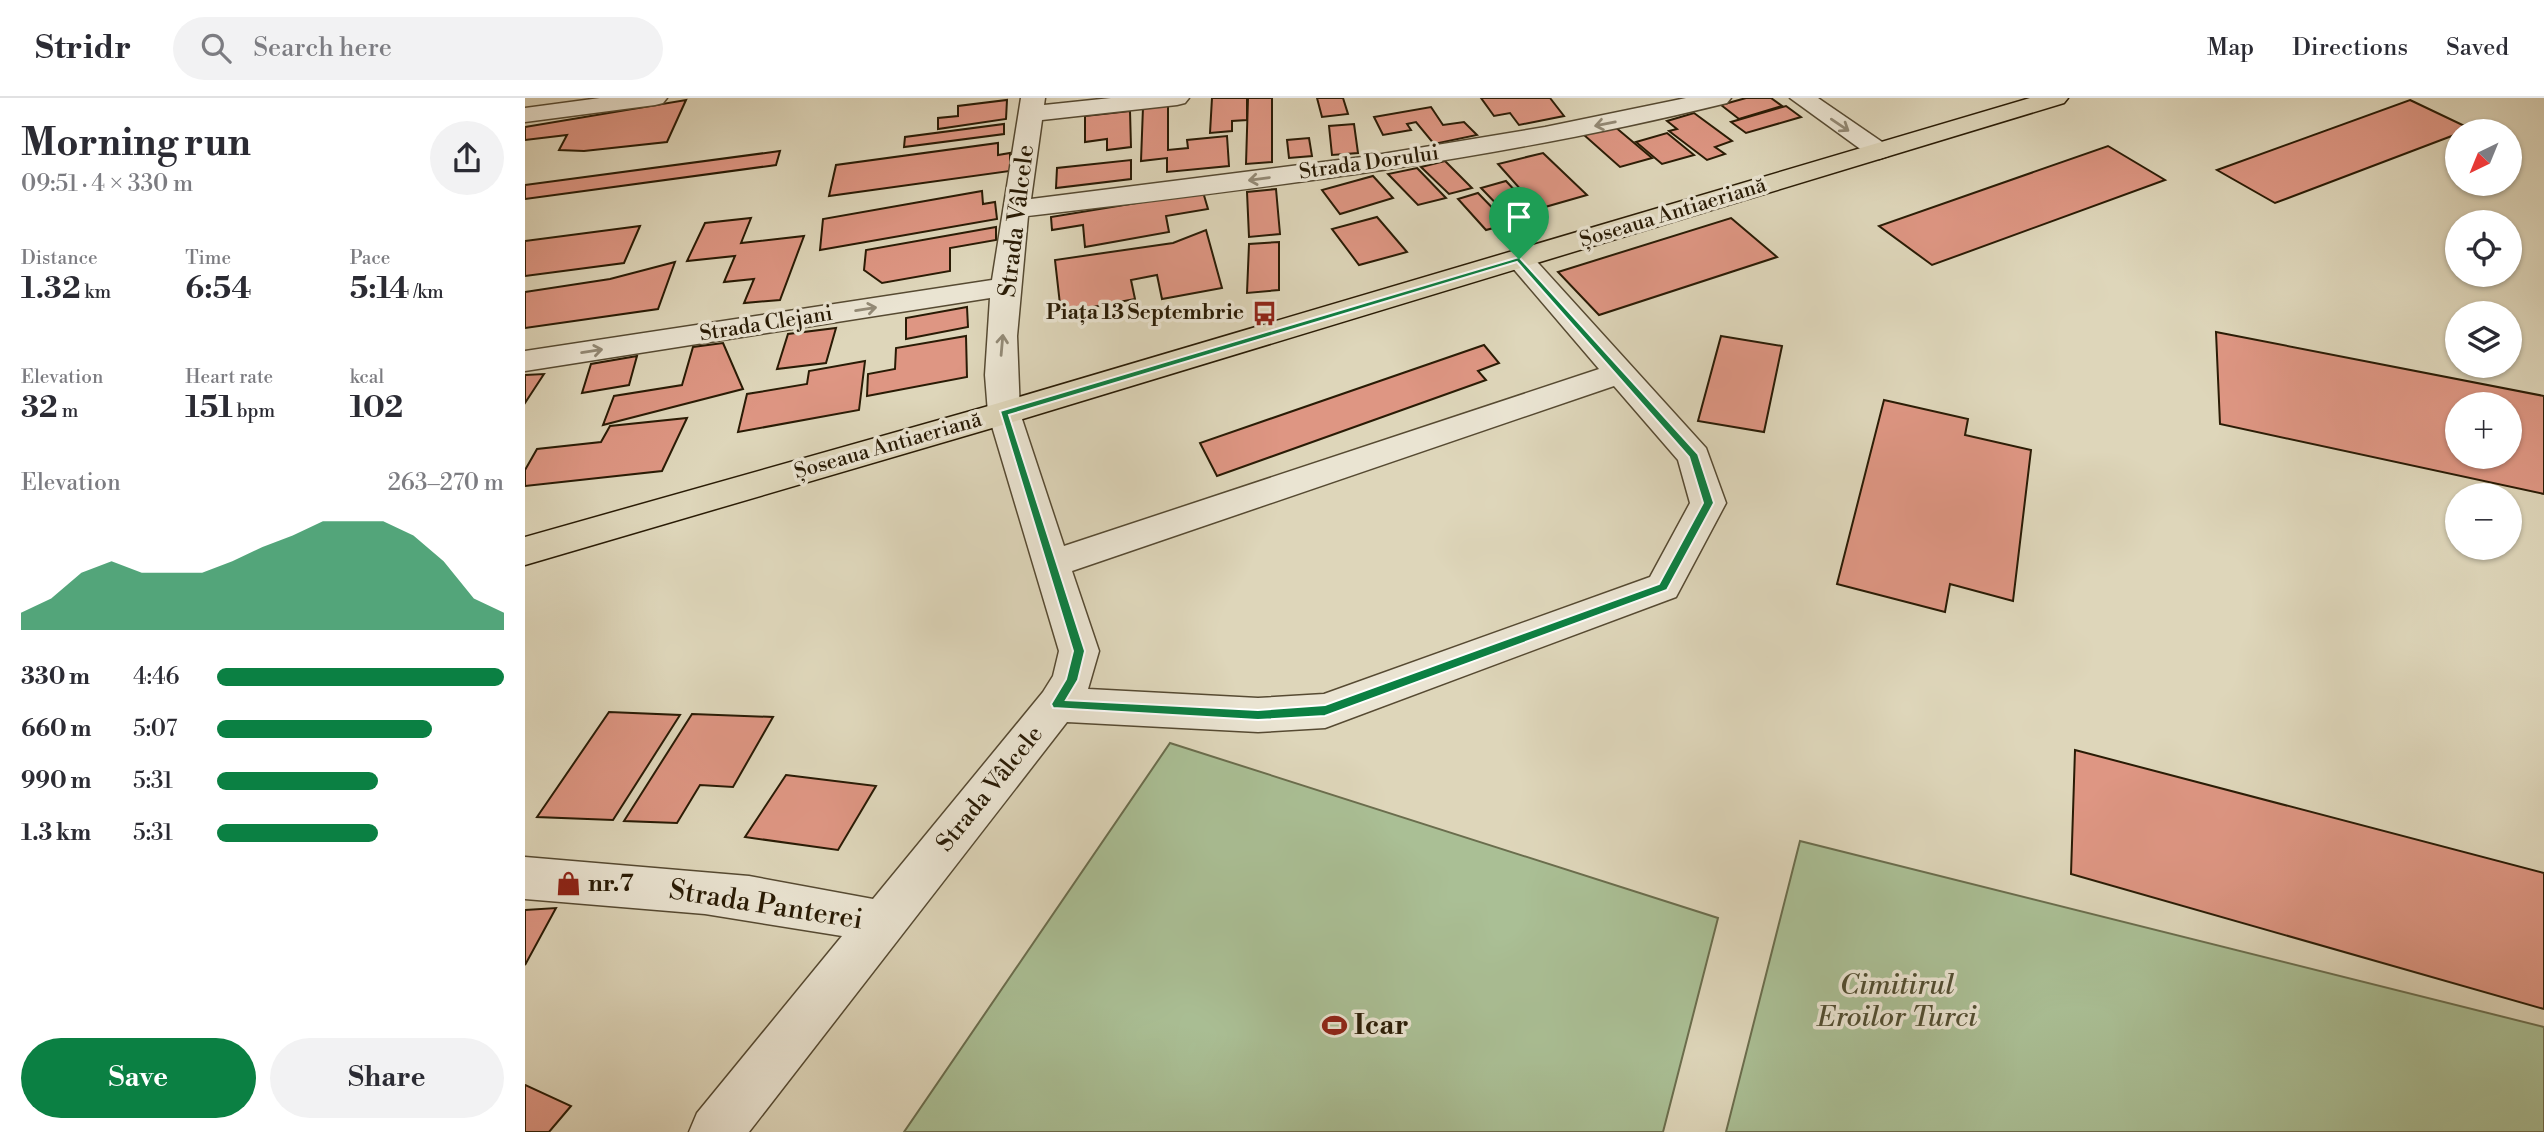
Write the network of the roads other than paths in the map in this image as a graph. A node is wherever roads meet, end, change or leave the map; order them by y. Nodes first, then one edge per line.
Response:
1 (655, 98) edge
2 (1177, 98) edge
3 (1719, 98) edge
4 (1802, 98) edge
5 (2056, 98) edge
6 (1032, 106) edge
7 (525, 115) edge
8 (1879, 151) junction
9 (1017, 209) junction
10 (1519, 259) junction
11 (1007, 286) junction
12 (525, 361) edge
13 (1620, 373) junction
14 (1004, 413) junction
15 (525, 551) edge
16 (1051, 564) junction
17 (1057, 704) junction
18 (525, 878) edge
19 (882, 924) junction
20 (716, 1132) edge

1 - 7 street
2 - 6 street
3 -> 9 street, Strada Dorului
4 -> 8 street
5 - 8 main road, Șoseaua Antiaeriană
6 - 9 street, Strada Vâlcele
8 - 10 main road, Șoseaua Antiaeriană
9 - 11 street, Strada Vâlcele
10 - 13 street
10 - 14 main road, Șoseaua Antiaeriană
12 -> 11 street, Strada Clejani
14 -> 11 street, Strada Vâlcele
13 - 16 street
13 - 17 street
14 - 15 main road, Șoseaua Antiaeriană
14 - 16 street, Strada Vâlcele
16 - 17 street, Strada Vâlcele
17 - 19 street, Strada Vâlcele
18 - 19 street, Strada Panterei
19 - 20 street, Strada Vâlcele

